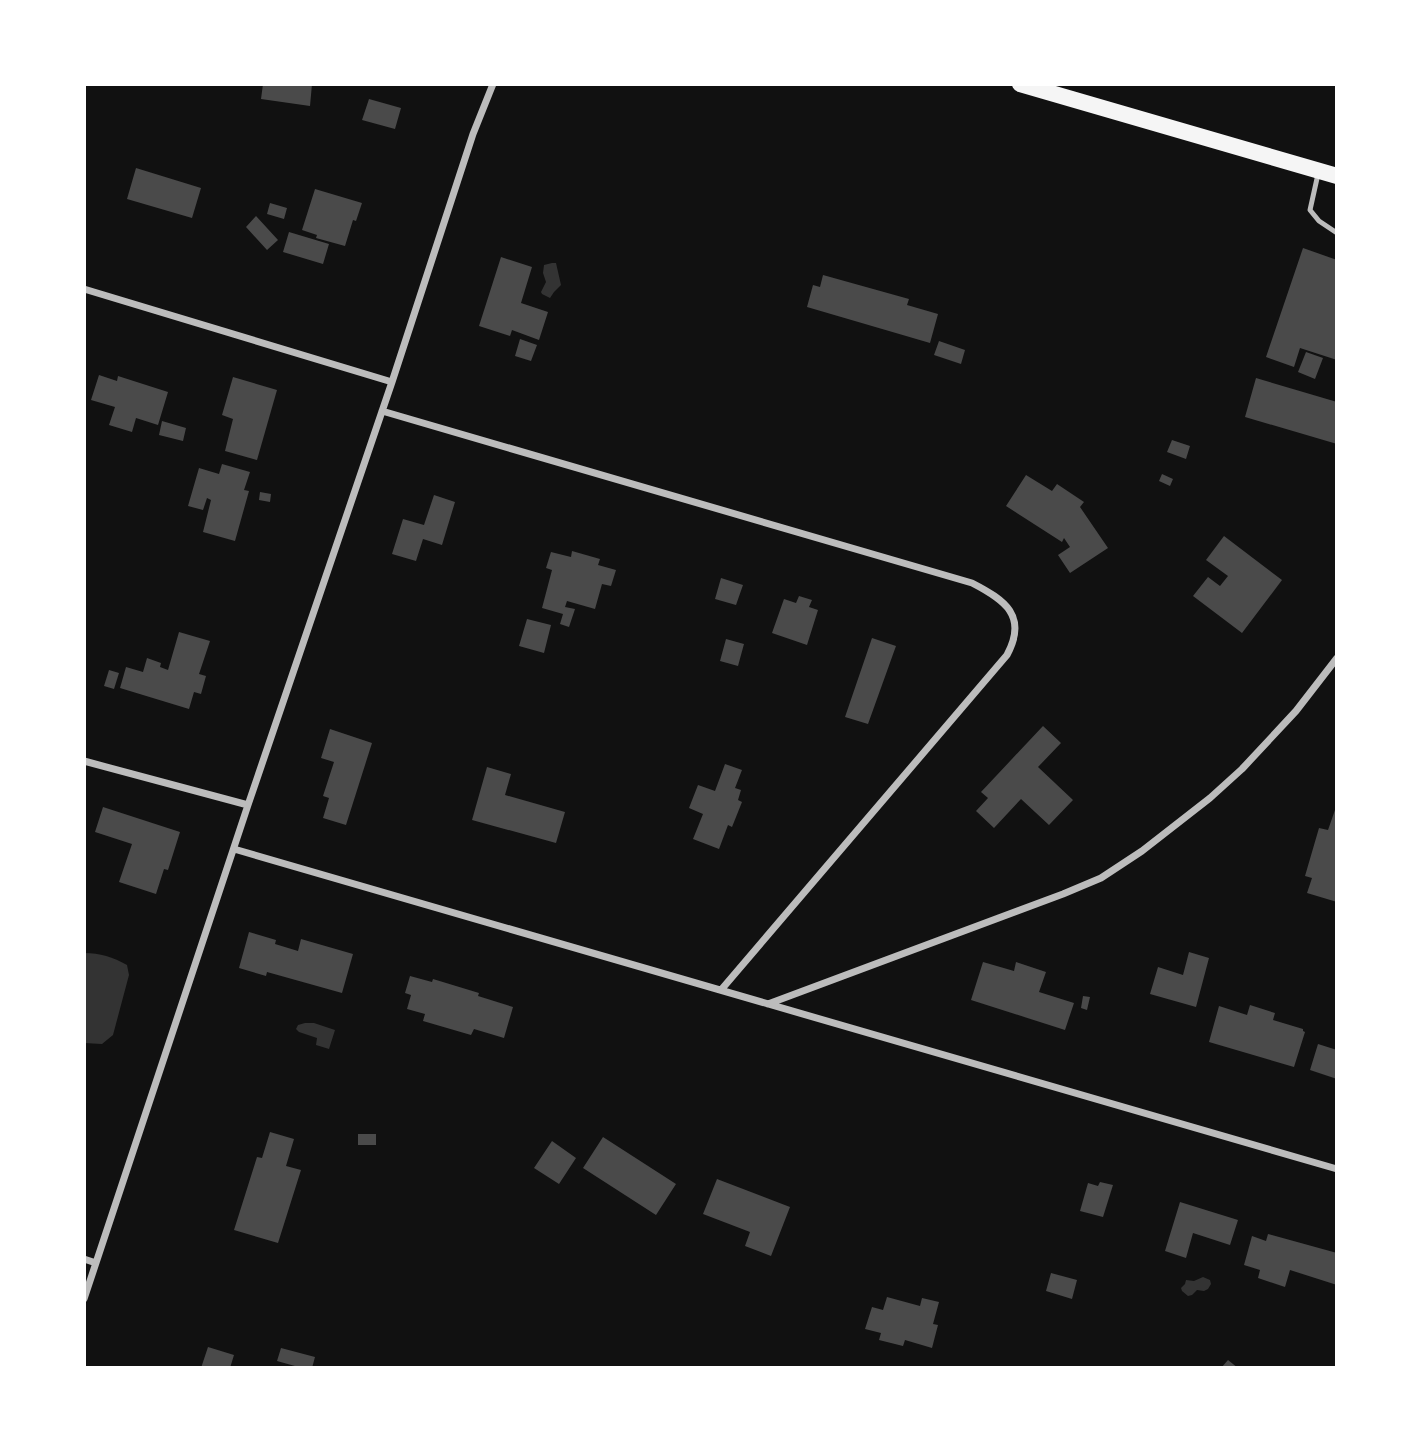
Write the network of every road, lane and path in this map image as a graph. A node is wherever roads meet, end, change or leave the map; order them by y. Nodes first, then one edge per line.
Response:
1 (493, 84) edge
2 (1026, 85) edge
3 (1319, 171) junction
4 (1337, 176) edge
5 (1337, 233) edge
6 (84, 289) edge
7 (392, 382) junction
8 (382, 411) junction
9 (1337, 658) edge
10 (84, 761) edge
11 (248, 806) junction
12 (234, 849) junction
13 (721, 990) junction
14 (768, 1004) junction
15 (1337, 1169) edge
16 (84, 1259) edge
17 (96, 1263) junction
18 (84, 1299) edge

1 - 7 street
2 - 3 main road
3 - 4 main road
3 - 5 lane
6 - 7 street
7 - 8 street
8 - 11 street
8 - 13 street
9 - 14 street
10 - 11 street
11 - 12 street
12 - 13 street
12 - 17 street
13 - 14 street
14 - 15 street
16 - 17 street
17 - 18 street

